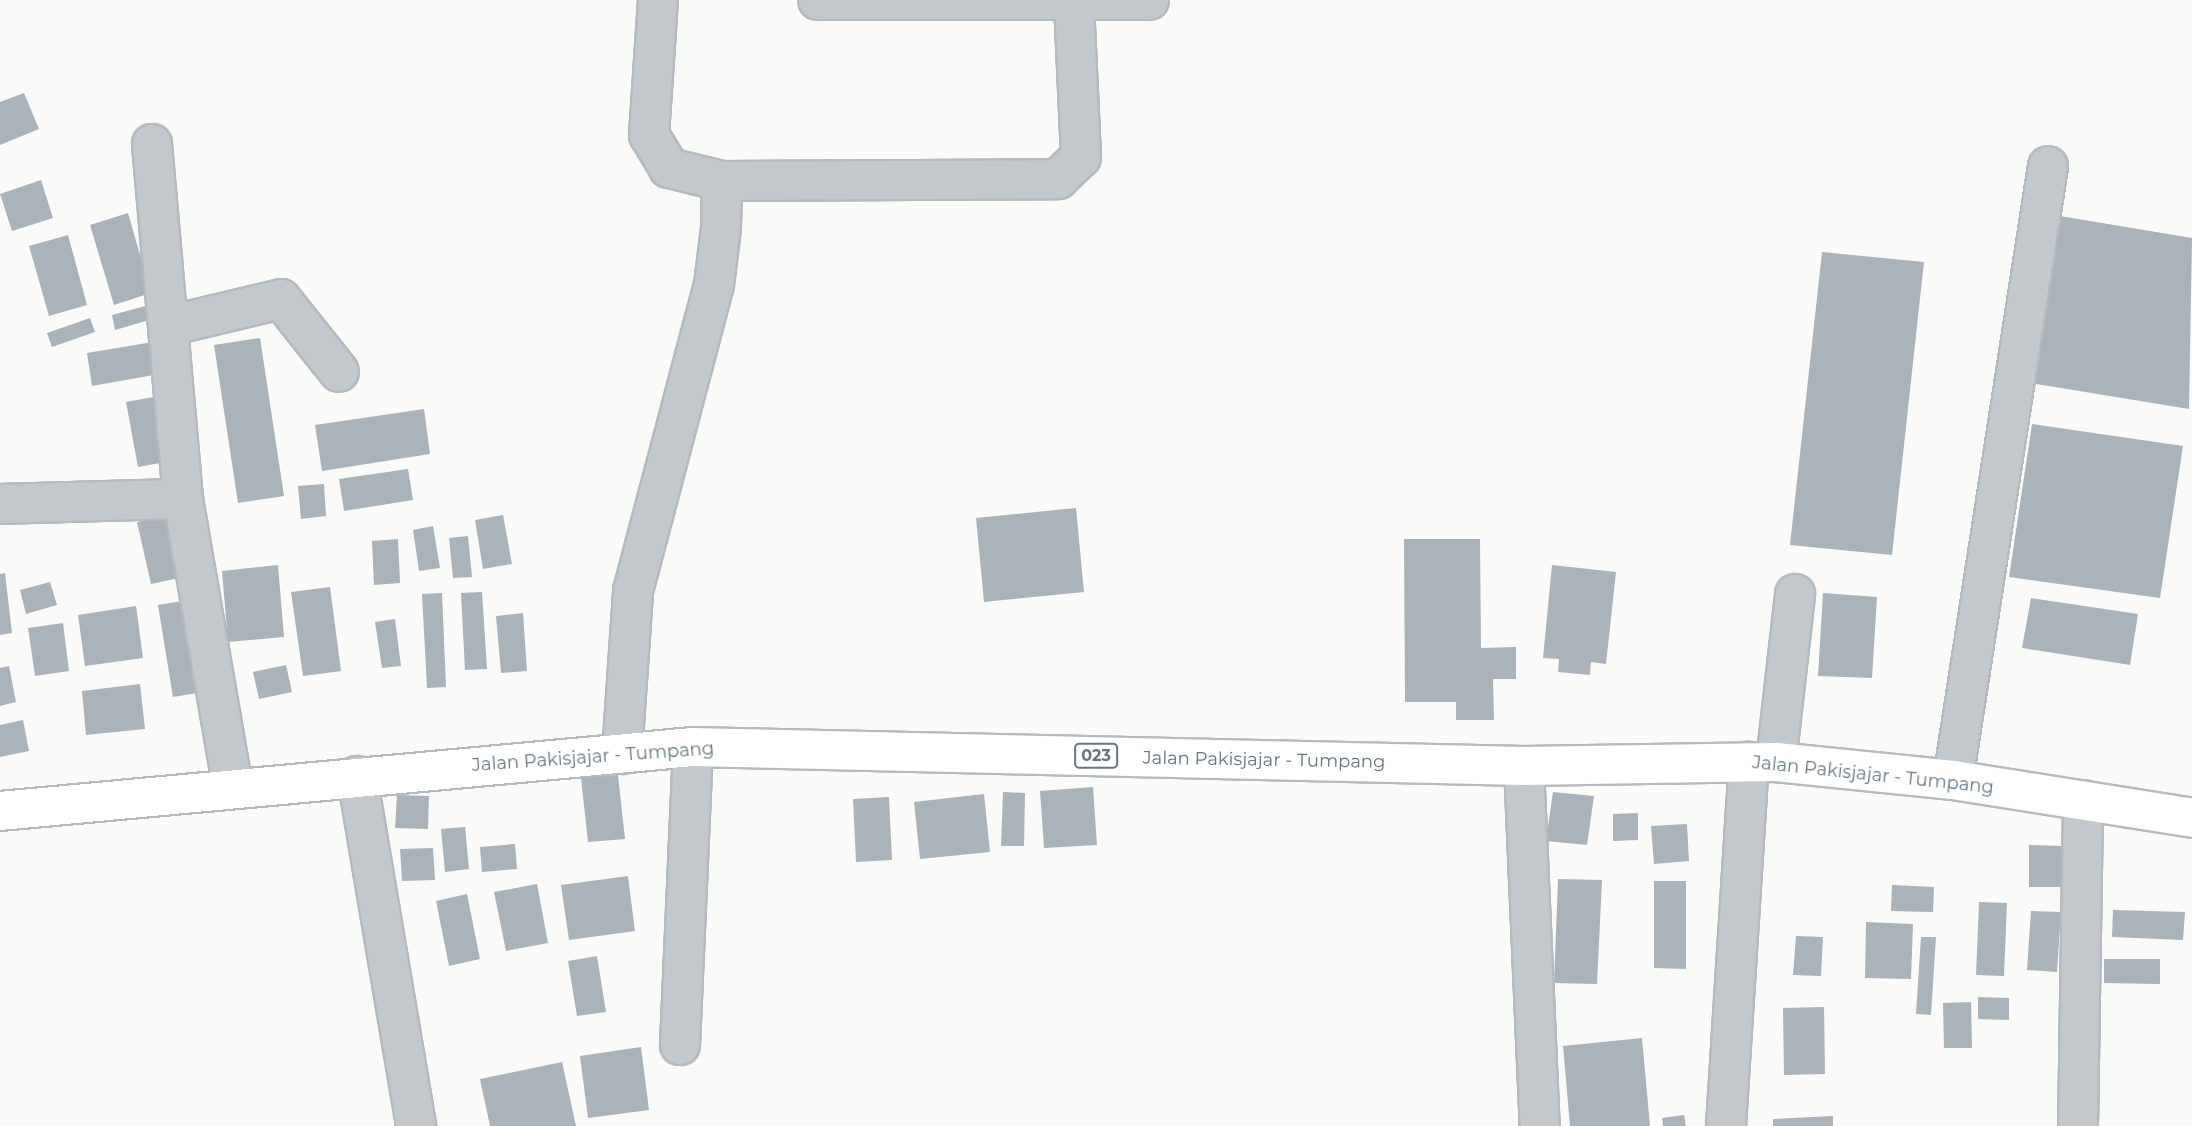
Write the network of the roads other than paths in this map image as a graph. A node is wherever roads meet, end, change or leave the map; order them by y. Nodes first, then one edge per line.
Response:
1 (658, 0) edge
2 (818, 0) edge
3 (1149, 0) edge
4 (1075, 2) edge
5 (152, 144) dead end
6 (2048, 166) dead end
7 (722, 181) junction
8 (168, 326) junction
9 (339, 372) dead end
10 (183, 499) junction
11 (0, 504) edge
12 (1795, 594) dead end
13 (693, 747) junction
14 (622, 754) junction
15 (1763, 762) junction
16 (1524, 766) junction
17 (357, 776) junction
18 (1953, 780) junction
19 (233, 787) junction
20 (2083, 800) junction
21 (0, 811) edge
22 (2192, 818) edge
23 (680, 1045) dead end
24 (2078, 1125) edge
25 (416, 1126) edge
26 (1540, 1126) edge
27 (1726, 1126) edge

1 - 7 street
2 - 4 street
3 - 4 street
4 - 7 street
5 - 8 street
6 - 18 street
7 - 14 street
8 - 9 street
8 - 10 street
10 - 11 street
10 - 19 street
12 - 15 street
13 - 14 main road, Jalan Pakisjajar - Tumpang / 023
13 - 16 main road, Jalan Pakisjajar - Tumpang / 023
13 - 23 street
14 - 17 main road, Jalan Pakisjajar - Tumpang / 023
15 - 16 main road, Jalan Pakisjajar - Tumpang / 023
15 - 18 main road, Jalan Pakisjajar - Tumpang / 023
15 - 27 street
16 - 26 street
17 - 19 main road, Jalan Pakisjajar - Tumpang / 023
17 - 25 street
18 - 20 main road, Jalan Pakisjajar - Tumpang / 023
19 - 21 main road, Jalan Pakisjajar - Tumpang / 023
20 - 22 main road, Jalan Pakisjajar - Tumpang / 023
20 - 24 street

